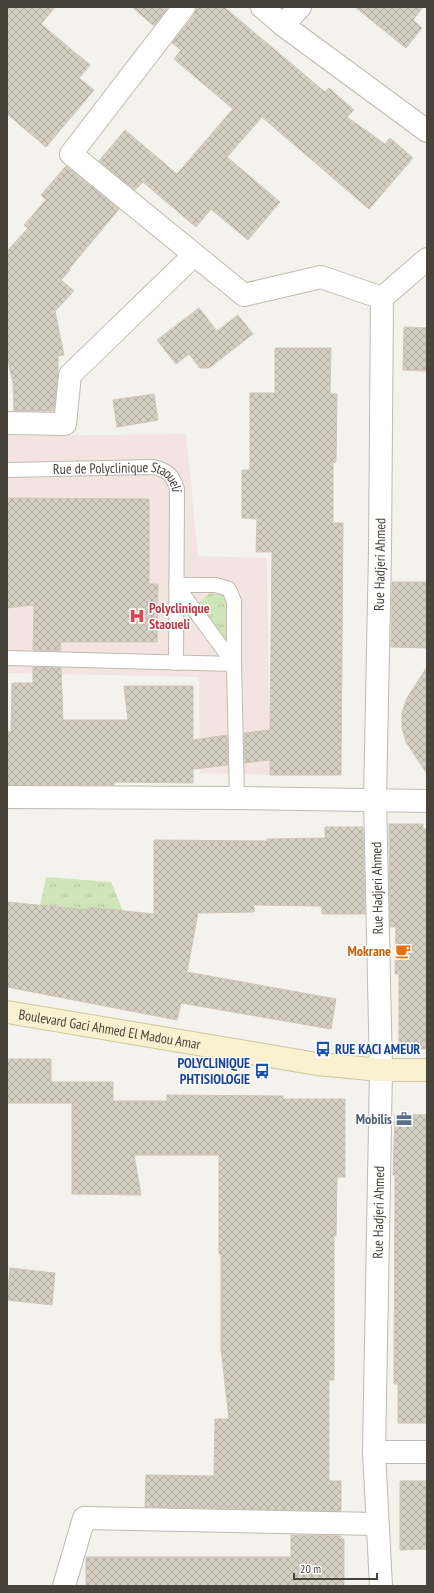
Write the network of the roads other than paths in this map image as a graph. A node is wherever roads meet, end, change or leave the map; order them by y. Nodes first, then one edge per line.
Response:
1 (184, 7) edge
2 (262, 7) edge
3 (300, 7) edge
4 (283, 25) junction
5 (427, 131) edge
6 (194, 255) junction
7 (427, 260) edge
8 (382, 298) junction
9 (7, 423) edge
10 (7, 470) edge
11 (176, 585) junction
12 (7, 658) edge
13 (176, 663) junction
14 (234, 664) junction
15 (7, 797) edge
16 (237, 798) junction
17 (375, 800) junction
18 (427, 801) edge
19 (7, 1012) edge
20 (381, 1070) junction
21 (427, 1070) edge
22 (374, 1452) junction
23 (427, 1452) edge
24 (378, 1524) junction
25 (64, 1586) edge
26 (381, 1586) edge

1 - 6 street
2 - 4 street
3 - 4 street
4 - 5 street
6 - 8 street
6 - 9 street
7 - 8 street
8 - 17 street, Rue Hadjeri Ahmed
10 - 11 lane, Rue de Polyclinique Staoueli
11 - 13 lane, Rue de Polyclinique Staoueli
11 - 14 lane
11 - 14 lane
12 - 13 lane
13 - 14 lane
14 - 16 lane
15 - 16 street
16 - 17 street
17 - 18 street
17 - 20 street, Rue Hadjeri Ahmed
19 - 20 main road, Boulevard Gaci Ahmed El Madou Amar
20 - 21 main road, Boulevard Gaci Ahmed El Madou Amar
20 - 22 street, Rue Hadjeri Ahmed
22 - 23 street
22 - 24 street, Rue Hadjeri Ahmed
24 - 25 street
24 - 26 street, Rue Hadjeri Ahmed

